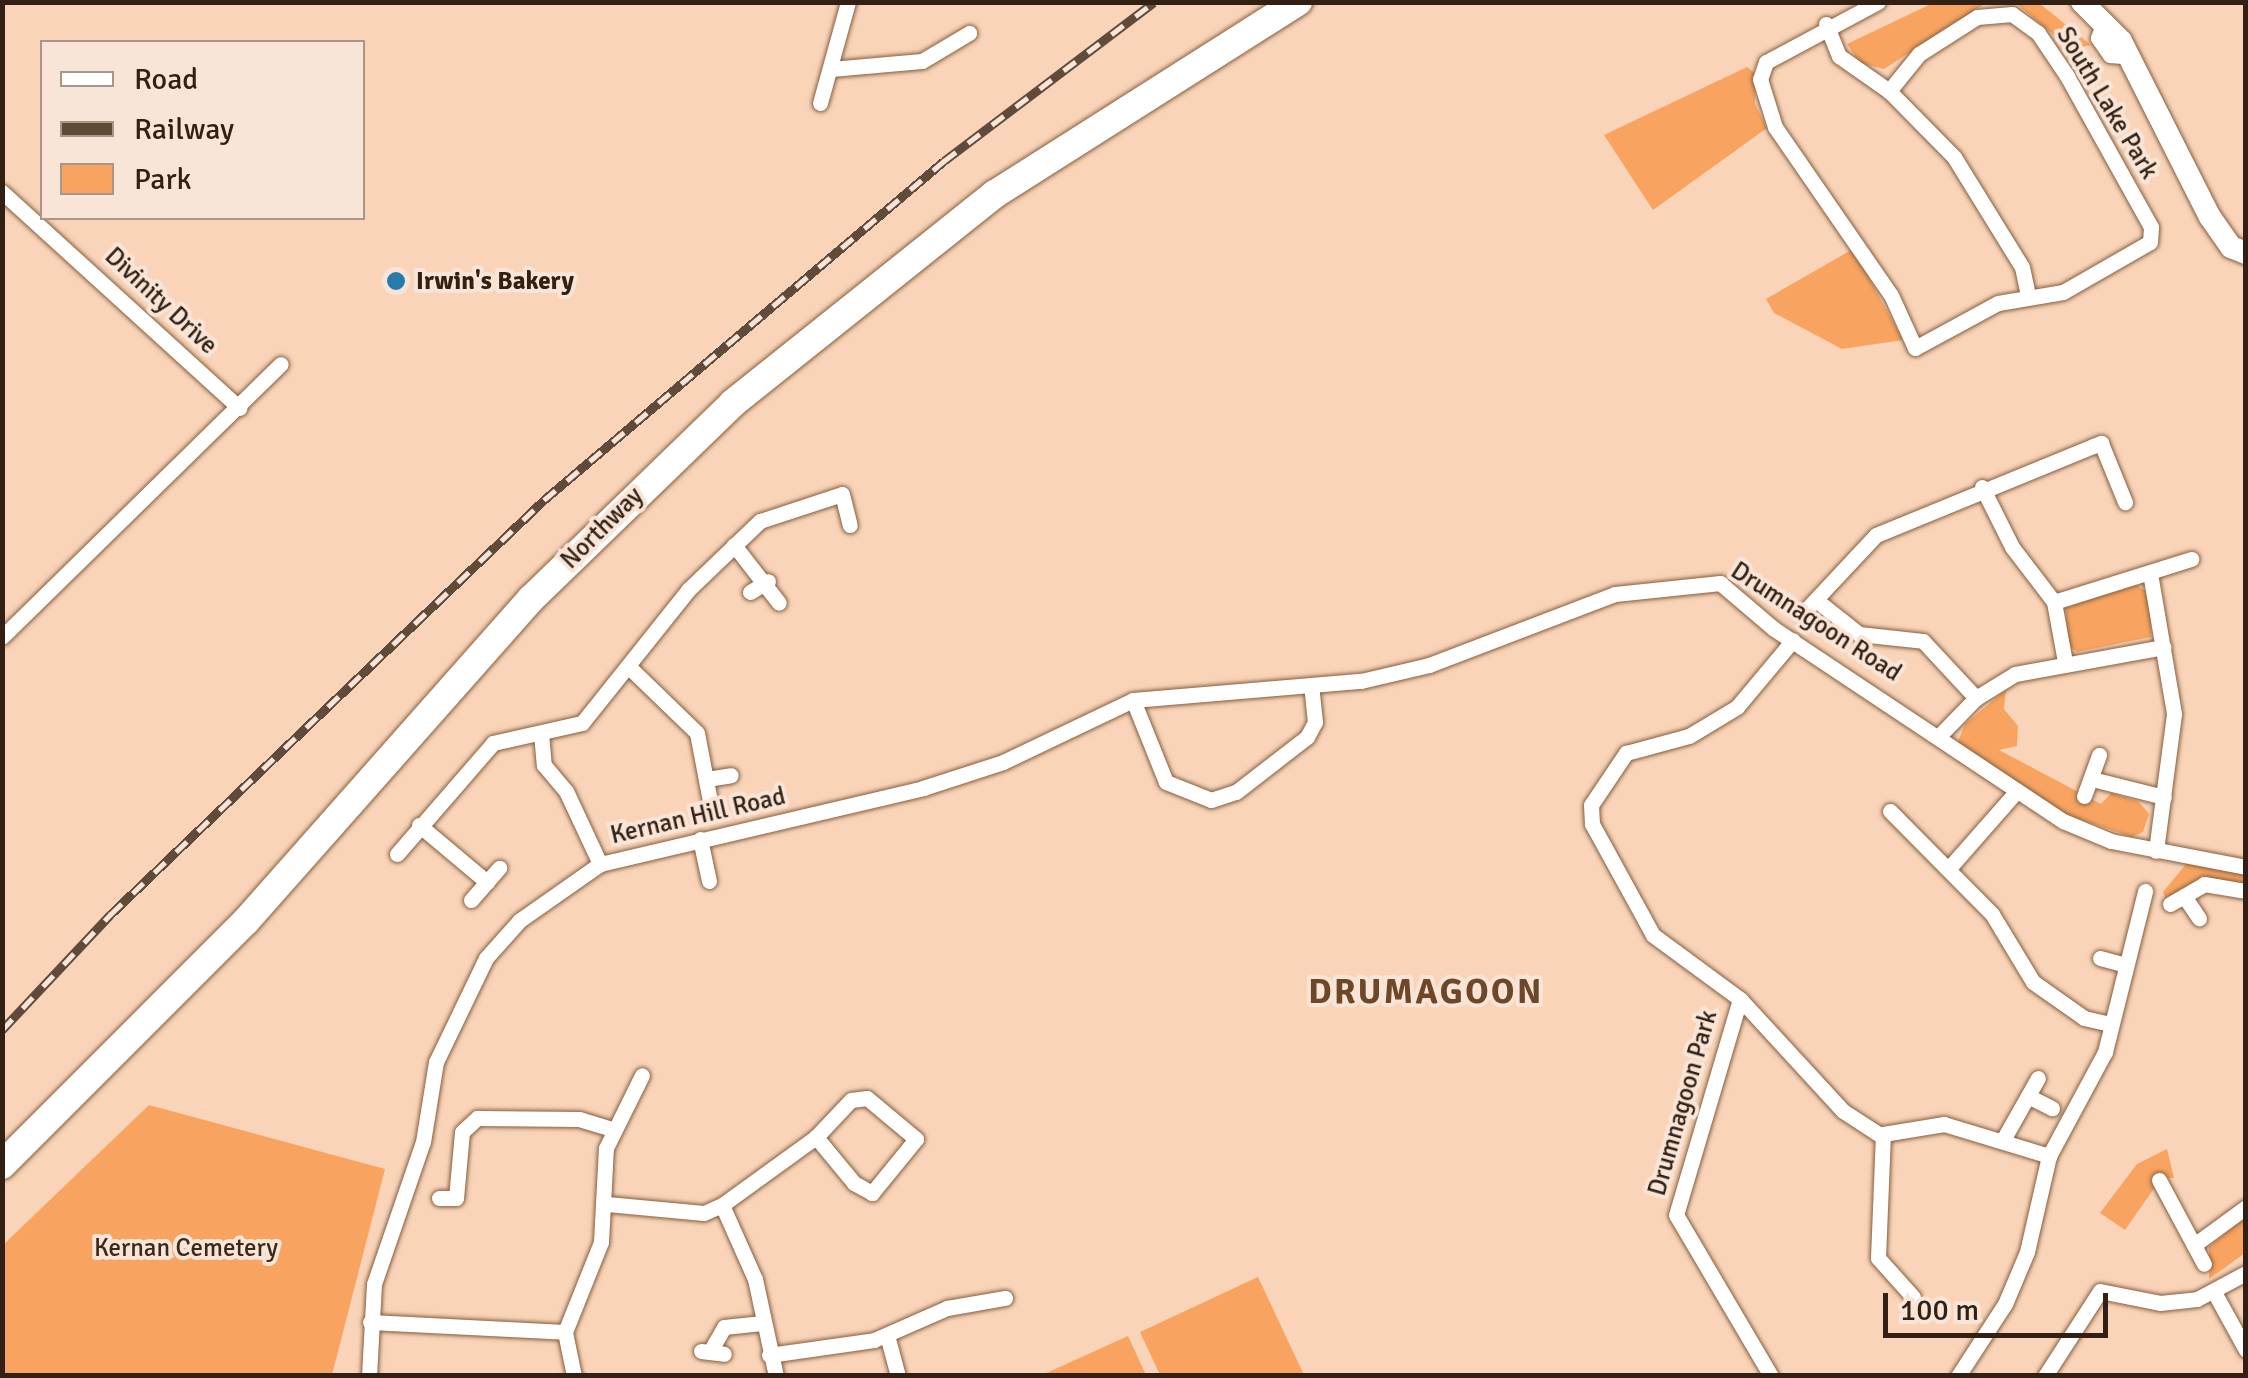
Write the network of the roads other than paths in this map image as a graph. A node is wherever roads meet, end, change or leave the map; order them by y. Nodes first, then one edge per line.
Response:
1 (848, 2) edge
2 (1298, 2) edge
3 (1878, 2) edge
4 (2082, 2) edge
5 (1826, 24) junction
6 (969, 34) dead end
7 (831, 69) junction
8 (1889, 91) junction
9 (820, 103) dead end
10 (2, 192) edge
11 (2246, 254) edge
12 (2028, 296) junction
13 (281, 364) dead end
14 (239, 408) junction
15 (2095, 427) dead end
16 (2101, 444) junction
17 (1982, 487) junction
18 (2125, 502) dead end
19 (850, 525) dead end
20 (734, 545) junction
21 (2191, 559) dead end
22 (2150, 573) junction
23 (768, 581) junction
24 (750, 592) dead end
25 (1816, 600) junction
26 (2054, 602) junction
27 (779, 603) dead end
28 (1803, 613) dead end
29 (2, 636) edge
30 (1792, 640) junction
31 (2164, 646) junction
32 (2064, 662) junction
33 (630, 668) junction
34 (1311, 686) junction
35 (1271, 688) joint
36 (1976, 698) junction
37 (1132, 700) junction
38 (540, 733) junction
39 (1938, 737) junction
40 (2099, 755) dead end
41 (731, 775) dead end
42 (707, 778) junction
43 (2092, 779) junction
44 (2016, 792) junction
45 (2084, 796) dead end
46 (2164, 798) junction
47 (710, 801) dead end
48 (1890, 811) dead end
49 (419, 825) junction
50 (700, 840) junction
51 (2156, 852) junction
52 (397, 854) dead end
53 (600, 864) junction
54 (1950, 866) junction
55 (2246, 867) edge
56 (499, 868) dead end
57 (709, 881) dead end
58 (487, 882) junction
59 (2145, 891) dead end
60 (2246, 891) edge
61 (471, 900) dead end
62 (2198, 918) dead end
63 (2100, 958) dead end
64 (2126, 965) junction
65 (1740, 999) junction
66 (2111, 1024) junction
67 (642, 1075) dead end
68 (2038, 1078) dead end
69 (2028, 1096) junction
70 (2052, 1108) dead end
71 (612, 1129) junction
72 (816, 1137) junction
73 (1883, 1137) junction
74 (2003, 1140) junction
75 (2049, 1156) junction
76 (2, 1165) edge
77 (2159, 1180) dead end
78 (439, 1198) dead end
79 (607, 1204) junction
80 (722, 1205) junction
81 (2246, 1207) edge
82 (2194, 1245) junction
83 (2204, 1264) dead end
84 (2246, 1273) edge
85 (2214, 1292) junction
86 (1913, 1296) dead end
87 (1005, 1298) dead end
88 (370, 1322) junction
89 (760, 1323) junction
90 (564, 1332) junction
91 (887, 1336) junction
92 (2246, 1350) edge
93 (712, 1351) dead end
94 (770, 1355) junction
95 (369, 1376) edge
96 (574, 1376) edge
97 (776, 1376) edge
98 (898, 1376) edge
99 (1771, 1376) edge
100 (1958, 1376) edge
101 (2044, 1376) edge

1 - 7 street
2 - 76 highway, Northway
3 - 5 street, South Lake Park
4 - 11 street
5 - 8 street
5 - 12 street, South Lake Park
6 - 7 street
7 - 9 street
8 - 12 street
8 - 12 street, South Lake Park
10 - 14 street, Divinity Drive
13 - 14 street
14 - 29 street
15 - 16 street
16 - 17 street
16 - 18 street
17 - 25 street
17 - 26 street
19 - 20 street
20 - 23 street
20 - 33 street
21 - 22 street
22 - 26 street
22 - 31 street
23 - 24 street
23 - 27 street
25 - 28 street
25 - 36 street
26 - 32 street
30 - 34 street, Drumnagoon Road
30 - 39 street, Drumnagoon Road
30 - 65 street, Drumnagoon Park
31 - 32 street
31 - 46 street
32 - 36 street
33 - 38 street
33 - 42 street
34 - 35 street, Drumnagoon Road
34 - 37 street
35 - 37 street, Kernan Hill Road
36 - 39 street
37 - 50 street, Kernan Hill Road
38 - 49 street
38 - 53 street
39 - 44 street, Drumnagoon Road
40 - 43 street
41 - 42 street
42 - 47 street
43 - 45 street
43 - 46 street
44 - 51 street, Drumnagoon Road
44 - 54 street
46 - 51 street
48 - 54 street
49 - 52 street
49 - 58 street
50 - 53 street, Kernan Hill Road
50 - 57 street
51 - 55 street, Drumnagoon Road
53 - 88 street, Kernan Hill Road
54 - 66 street
56 - 58 street
58 - 61 street
59 - 64 street
60 - 62 street
63 - 64 street
64 - 66 street
65 - 73 street, Drumnagoon Park
65 - 99 street, Drumnagoon Park
66 - 75 street
67 - 71 street
68 - 69 street
69 - 70 street
69 - 74 street
71 - 78 street
71 - 79 street
72 - 72 street
72 - 80 street
73 - 74 street
73 - 86 street
74 - 75 street
75 - 100 street
77 - 82 street
79 - 80 street
79 - 90 street
80 - 89 street
81 - 82 street
82 - 83 street
84 - 85 street
85 - 92 street
85 - 101 street
87 - 91 street
88 - 90 street
88 - 95 street, Kernan Hill Road
89 - 93 street
89 - 94 street
90 - 96 street
91 - 94 street
91 - 98 street
94 - 97 street

